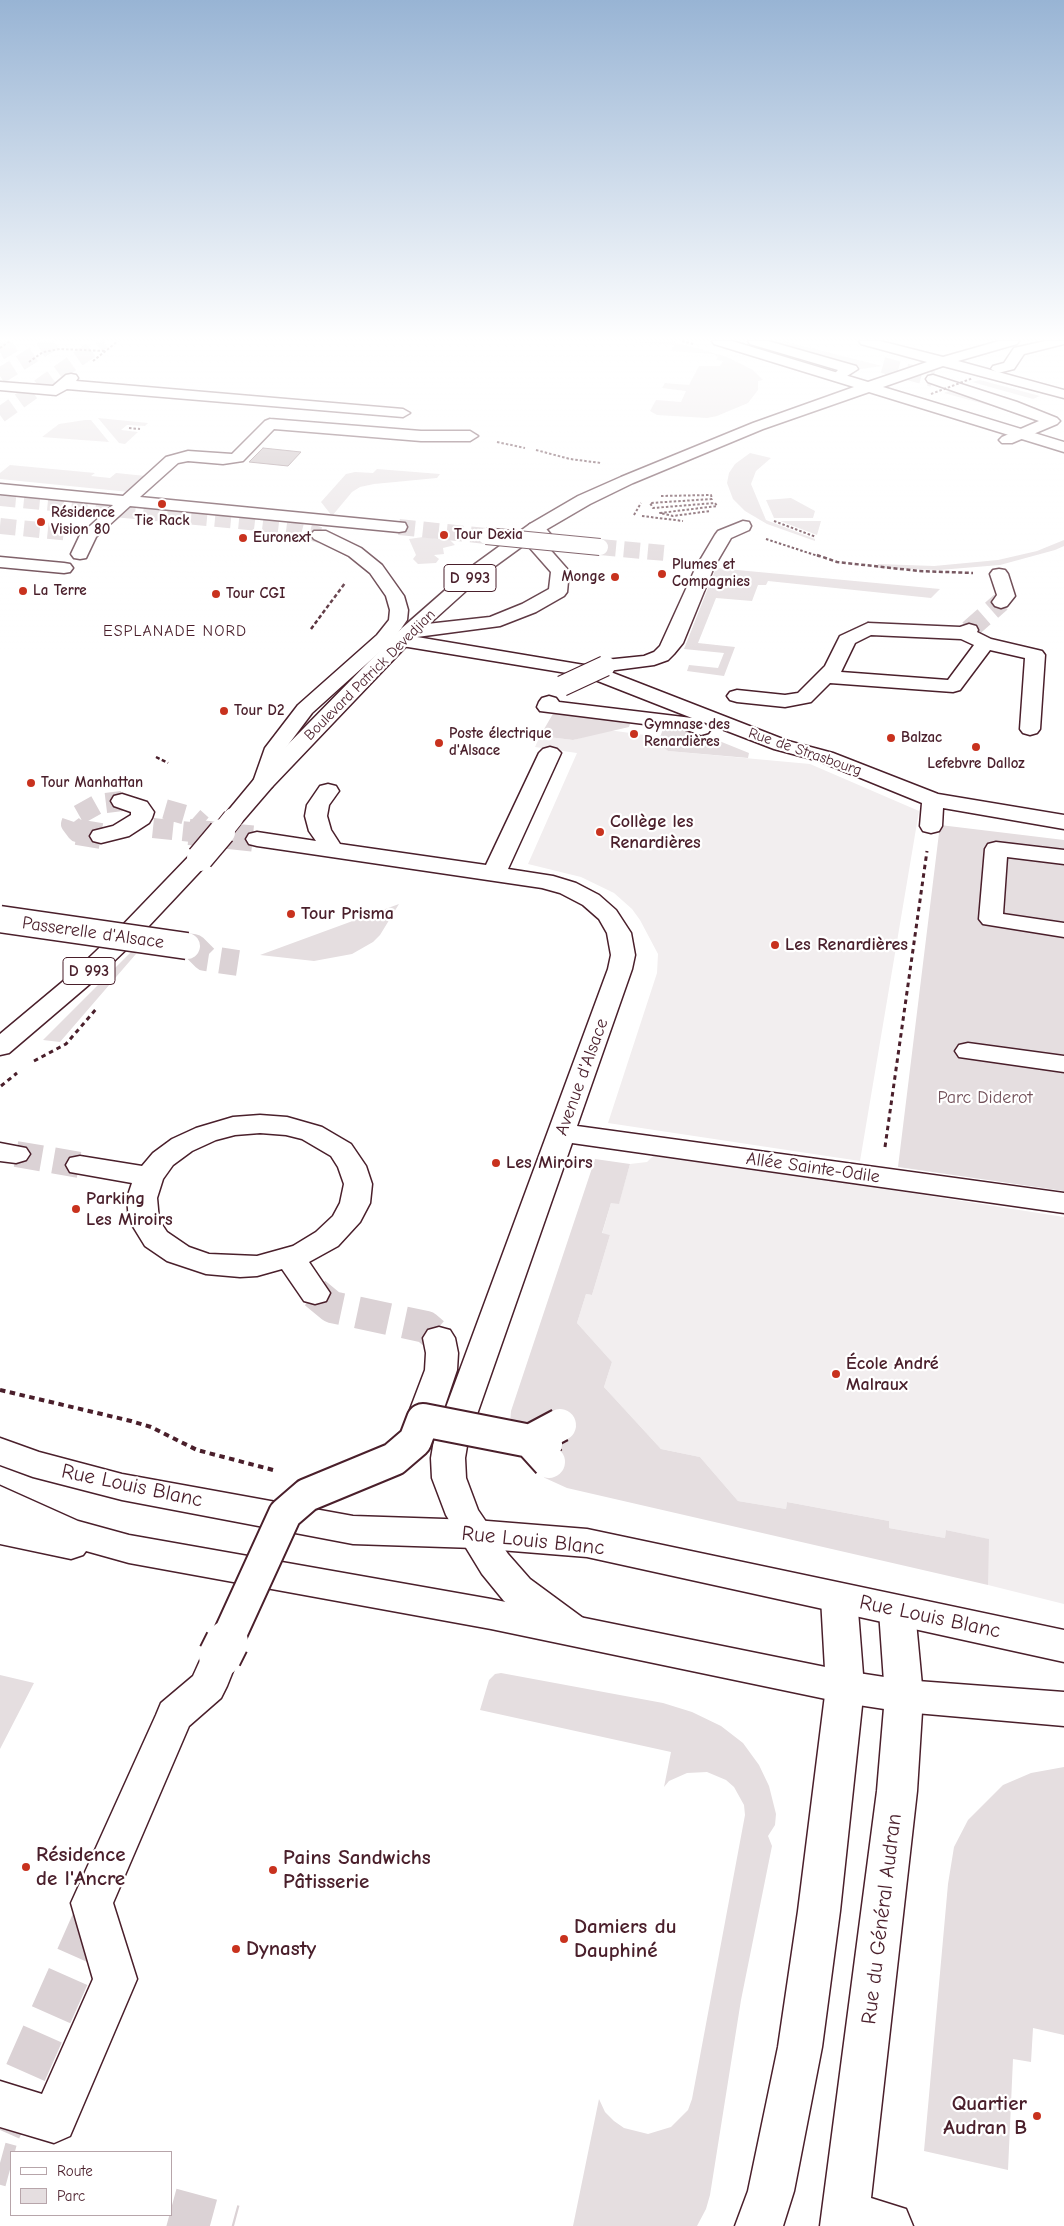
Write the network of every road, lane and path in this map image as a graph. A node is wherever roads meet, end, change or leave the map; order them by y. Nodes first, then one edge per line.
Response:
1 (250, 445) edge
2 (711, 445) edge
3 (536, 450) dead end
4 (603, 463) dead end
5 (0, 489) edge
6 (654, 496) dead end
7 (125, 501) junction
8 (642, 516) dead end
9 (683, 521) dead end
10 (774, 522) dead end
11 (742, 526) junction
12 (322, 528) junction
13 (399, 528) tunnel mouth
14 (536, 528) junction
15 (70, 533) tunnel mouth
16 (89, 535) junction
17 (486, 536) tunnel mouth
18 (816, 537) dead end
19 (600, 547) tunnel mouth
20 (80, 554) dead end
21 (0, 562) edge
22 (64, 568) dead end
23 (999, 574) joint
24 (345, 583) dead end
25 (1001, 602) dead end
26 (310, 629) dead end
27 (405, 636) junction
28 (985, 643) junction
29 (824, 677) junction
30 (737, 696) dead end
31 (1030, 729) dead end
32 (550, 753) dead end
33 (156, 756) dead end
34 (168, 763) dead end
35 (264, 782) junction
36 (328, 791) dead end
37 (164, 809) tunnel mouth
38 (932, 813) junction
39 (1064, 822) edge
40 (154, 828) tunnel mouth
41 (1064, 833) edge
42 (257, 839) tunnel mouth
43 (328, 850) junction
44 (1064, 857) edge
45 (494, 873) junction
46 (0, 919) edge
47 (1064, 930) edge
48 (187, 946) tunnel mouth
49 (0, 1047) edge
50 (968, 1051) dead end
51 (1064, 1064) edge
52 (562, 1133) junction
53 (80, 1165) tunnel mouth
54 (149, 1177) junction
55 (881, 1177) junction
56 (1064, 1203) edge
57 (290, 1258) junction
58 (315, 1293) tunnel mouth
59 (439, 1338) dead end
60 (0, 1390) edge
61 (423, 1420) junction
62 (549, 1444) dead end
63 (0, 1451) edge
64 (284, 1472) dead end
65 (0, 1500) edge
66 (0, 1530) edge
67 (475, 1534) junction
68 (179, 1558) junction
69 (839, 1598) junction
70 (897, 1611) junction
71 (572, 1631) junction
72 (1064, 1646) edge
73 (845, 1687) junction
74 (904, 1696) junction
75 (1064, 1710) edge
76 (0, 2104) edge
77 (845, 2221) edge
78 (759, 2226) edge
79 (889, 2226) edge

1 - 7 street
2 - 14 street, Boulevard Patrick Devedjian / D 993
3 - 4 path
5 - 7 street
6 - 11 path
7 - 12 street
7 - 16 street
8 - 9 path
10 - 18 path
11 - 23 path
11 - 38 street, bridge
12 - 13 street
12 - 35 street
14 - 27 street, Boulevard Patrick Devedjian / D 993
14 - 27 street
15 - 16 street
16 - 20 street
17 - 19 street, bridge
21 - 22 street
23 - 25 street
24 - 26 path
27 - 35 street, Boulevard Patrick Devedjian / D 993
27 - 38 street, Rue de Strasbourg
28 - 29 street
28 - 29 street
28 - 31 street
29 - 30 street
32 - 45 street
33 - 34 path
35 - 49 street, Boulevard Patrick Devedjian / D 993, bridge
36 - 43 street
37 - 40 street
38 - 39 street, Rue de Strasbourg
38 - 41 street
38 - 55 path
42 - 43 street, Avenue d'Alsace
43 - 45 street, Avenue d'Alsace
44 - 47 street
45 - 52 street, Avenue d'Alsace
46 - 48 street, Passerelle d'Alsace, bridge
50 - 51 street
52 - 55 street, Allée Sainte-Odile
52 - 67 street, Avenue d'Alsace
53 - 54 street
54 - 57 street
54 - 57 street
55 - 56 street, Allée Sainte-Odile
57 - 58 street
59 - 61 street
60 - 64 path
61 - 62 street, bridge
61 - 76 street, bridge
63 - 67 street, Rue Louis Blanc
65 - 68 street
66 - 68 street
67 - 69 street, Rue Louis Blanc
67 - 71 street, Avenue d'Alsace
68 - 71 street
69 - 70 street, Rue Louis Blanc
69 - 73 street
70 - 72 street, Rue Louis Blanc
70 - 74 street, Rue du Général Audran
71 - 73 street
73 - 74 street
73 - 78 street
74 - 75 street
74 - 77 street, Rue du Général Audran
77 - 79 street

